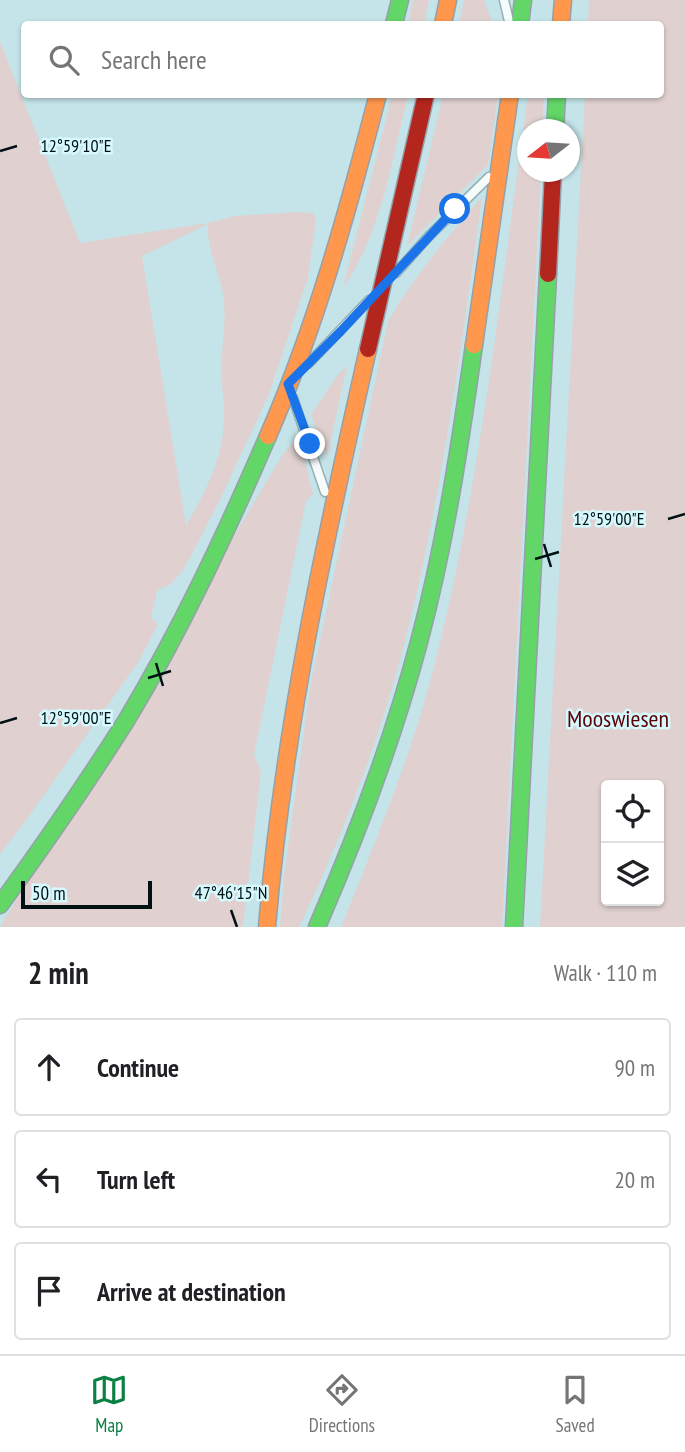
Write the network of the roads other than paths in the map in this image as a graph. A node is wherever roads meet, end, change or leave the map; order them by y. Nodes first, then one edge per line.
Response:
1 (400, 0) edge
2 (448, 0) edge
3 (504, 0) edge
4 (523, 0) edge
5 (563, 0) edge
6 (395, 21) edge
7 (444, 21) edge
8 (509, 21) edge
9 (520, 21) edge
10 (561, 21) edge
11 (377, 98) edge
12 (425, 98) edge
13 (509, 98) edge
14 (557, 98) edge
15 (556, 119) edge
16 (499, 169) junction
17 (552, 182) edge
18 (382, 286) junction
19 (288, 384) junction
20 (331, 517) junction
21 (0, 905) edge
22 (267, 927) edge
23 (317, 927) edge
24 (514, 927) edge

1 - 6 highway
2 - 7 highway
3 - 8 lane
4 - 9 highway
5 - 10 highway
11 - 19 highway
12 - 18 highway
13 - 16 highway
14 - 15 highway
16 - 18 lane
16 - 23 highway
17 - 24 highway
18 - 19 lane
18 - 20 highway
19 - 20 lane
19 - 21 highway
20 - 22 highway

